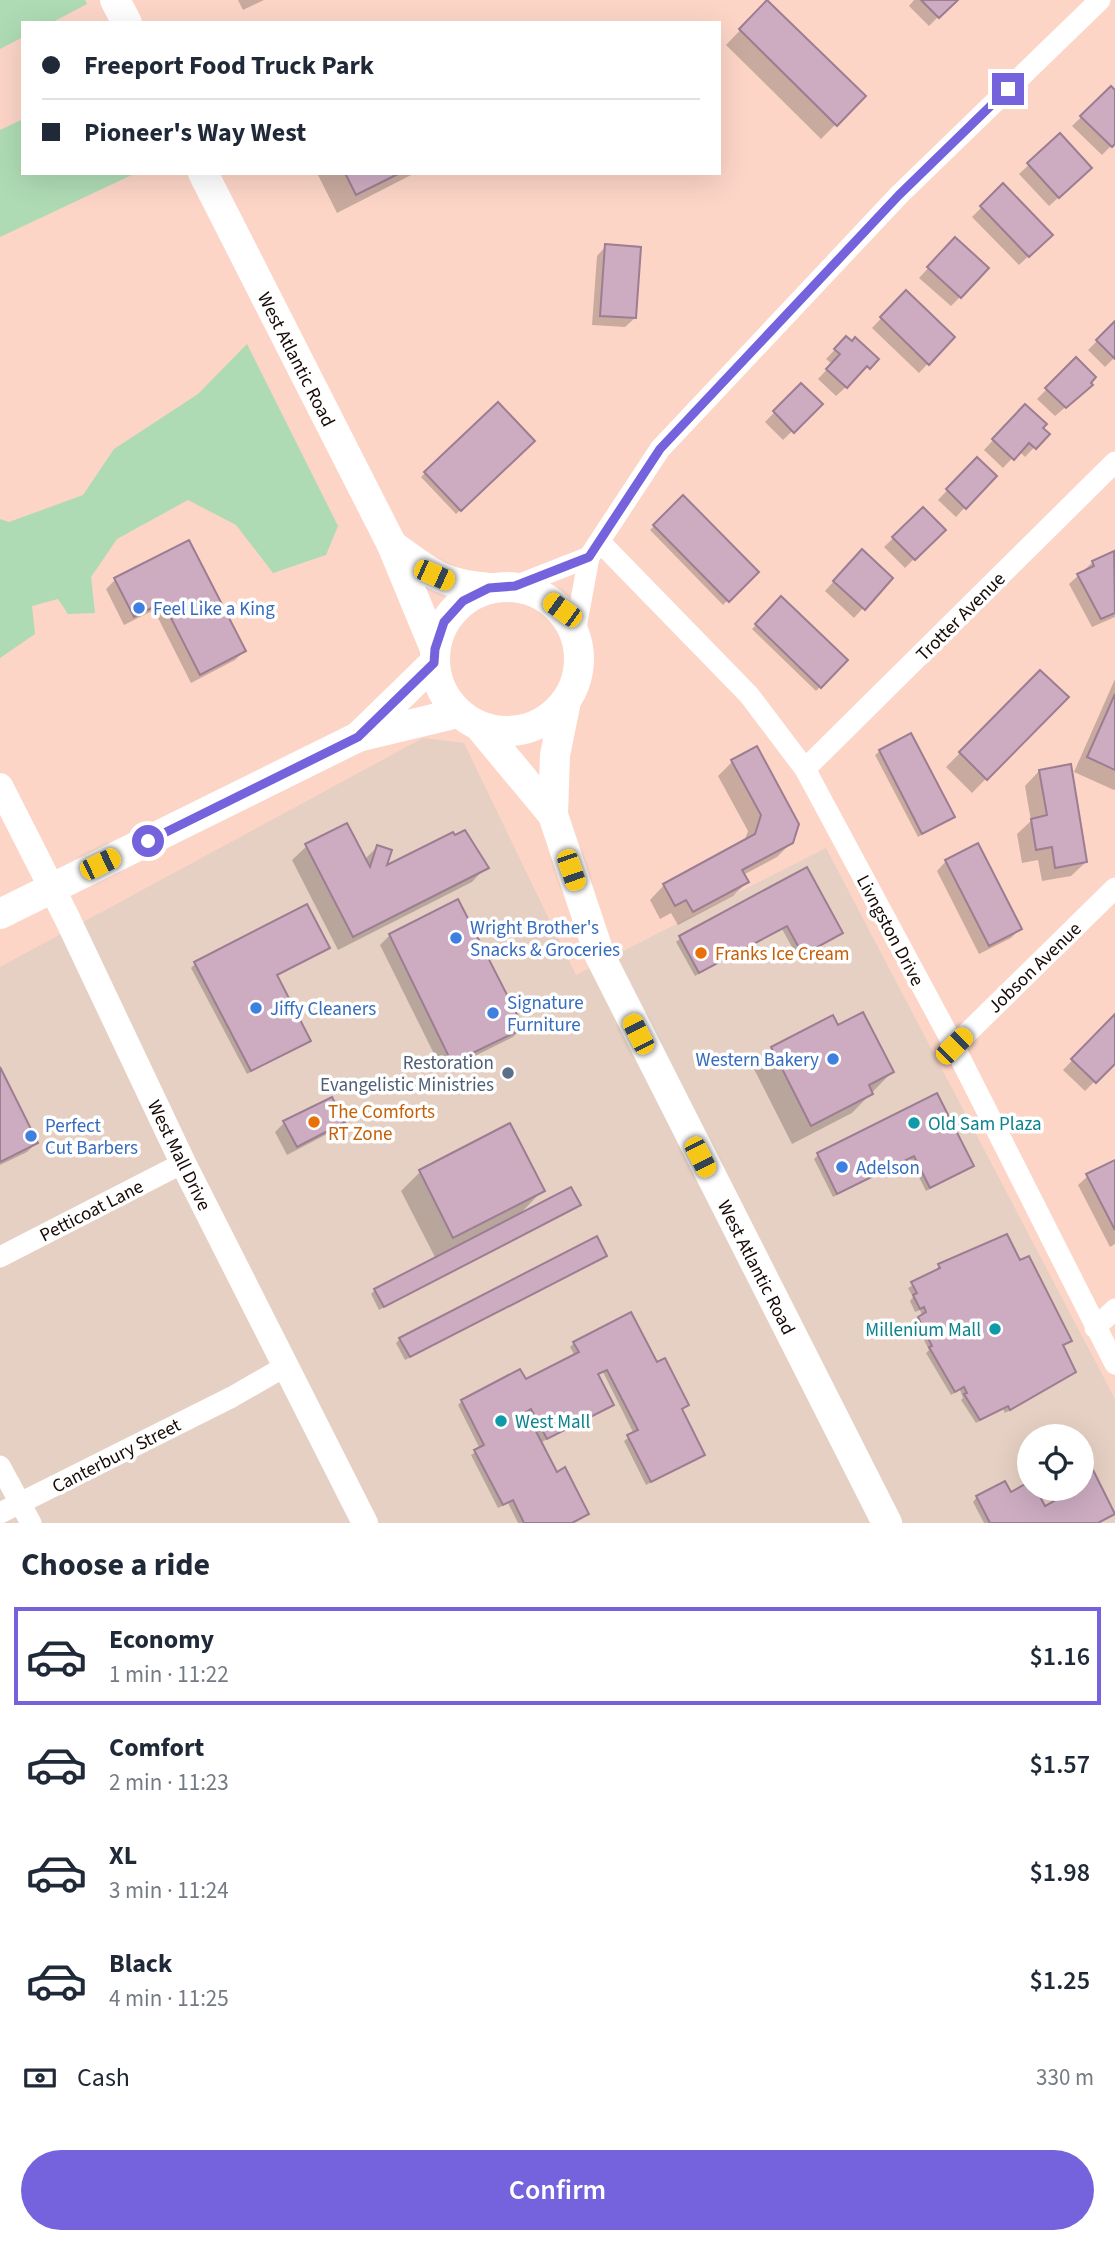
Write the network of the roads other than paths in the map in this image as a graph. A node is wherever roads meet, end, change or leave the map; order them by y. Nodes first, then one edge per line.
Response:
1 (115, 0) edge
2 (1100, 0) edge
3 (126, 21) edge
4 (204, 175) edge
5 (1115, 462) edge
6 (392, 545) junction
7 (595, 549) junction
8 (502, 587) junction
9 (576, 633) junction
10 (435, 656) junction
11 (566, 701) junction
12 (468, 719) junction
13 (358, 737) junction
14 (805, 769) junction
15 (0, 786) edge
16 (553, 815) junction
17 (52, 888) junction
18 (1115, 888) edge
19 (0, 914) edge
20 (954, 1046) junction
21 (183, 1163) junction
22 (0, 1257) edge
23 (1115, 1309) edge
24 (1096, 1328) junction
25 (1115, 1364) edge
26 (286, 1366) junction
27 (0, 1466) edge
28 (20, 1503) junction
29 (0, 1513) edge
30 (31, 1523) edge
31 (365, 1523) edge
32 (887, 1523) edge

1 - 3 main road
2 - 7 street
4 - 6 main road, West Atlantic Road
5 - 14 street, Trotter Avenue
6 - 8 main road, West Atlantic Road
6 - 10 main road, West Atlantic Road
7 - 8 street
7 - 9 street
7 - 14 street, Livngston Drive
8 - 9 main road
8 - 10 main road
9 - 11 main road
10 - 12 main road
10 - 13 main road
11 - 12 main road
11 - 16 main road, West Atlantic Road
12 - 13 main road
12 - 16 main road, West Atlantic Road
13 - 17 main road
14 - 20 street, Livngston Drive
15 - 17 street, West Mall Drive
16 - 32 main road, West Atlantic Road
17 - 19 main road
17 - 21 street, West Mall Drive
18 - 20 street, Jobson Avenue
20 - 24 street, Livngston Drive
21 - 22 street, Petticoat Lane
21 - 26 street, West Mall Drive
23 - 24 street
24 - 25 street, Livngston Drive
26 - 28 street, Canterbury Street
26 - 31 street, West Mall Drive
27 - 28 street
28 - 29 street, Canterbury Street
28 - 30 street

